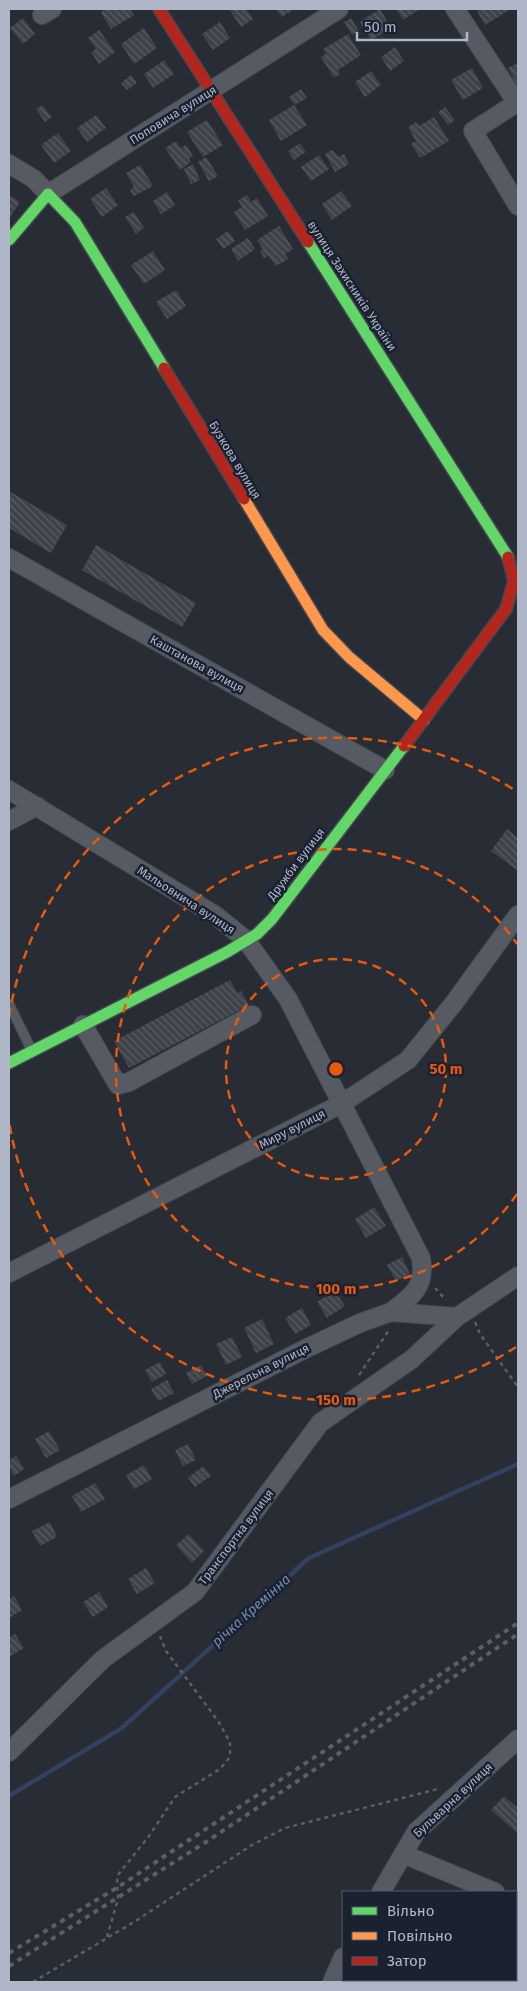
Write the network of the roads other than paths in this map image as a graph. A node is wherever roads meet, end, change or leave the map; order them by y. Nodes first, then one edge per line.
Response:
1 (159, 9) edge
2 (339, 9) edge
3 (455, 9) edge
4 (211, 91) junction
5 (518, 102) edge
6 (9, 164) edge
7 (48, 194) junction
8 (518, 206) edge
9 (9, 240) edge
10 (9, 558) edge
11 (516, 581) edge
12 (424, 720) junction
13 (385, 770) junction
14 (9, 790) edge
15 (37, 806) junction
16 (9, 821) edge
17 (518, 915) edge
18 (246, 940) junction
19 (9, 1004) edge
20 (252, 1015) dead end
21 (83, 1025) junction
22 (32, 1051) junction
23 (9, 1063) edge
24 (341, 1104) junction
25 (518, 1263) edge
26 (9, 1273) edge
27 (512, 1280) edge
28 (391, 1312) junction
29 (462, 1314) junction
30 (9, 1499) edge
31 (518, 1739) edge
32 (9, 1752) edge
33 (403, 1854) junction
34 (382, 1891) edge
35 (493, 1891) edge
36 (342, 1959) edge
37 (332, 1982) edge

1 - 4 street, вулиця Захисників України
2 - 4 street, Поповича вулиця
3 - 5 street
4 - 7 street, Поповича вулиця
4 - 11 street, вулиця Захисників України
5 - 8 street
6 - 7 street
7 - 9 street
7 - 12 street, Бузкова вулиця
10 - 13 street, Каштанова вулиця
11 - 12 street, Дружби вулиця
12 - 13 street, Дружби вулиця
13 - 18 street, Дружби вулиця
14 - 15 street, Мальовнича вулиця
15 - 16 street
15 - 18 street, Мальовнича вулиця
17 - 24 street, Миру вулиця
18 - 21 street, Дружби вулиця
18 - 24 street, Мальовнича вулиця
19 - 22 lane
20 - 21 street
21 - 22 street, Дружби вулиця
22 - 23 street, Дружби вулиця
24 - 26 street, Миру вулиця
24 - 28 street, Мальовнича вулиця
25 - 27 street
27 - 29 street
28 - 29 street, Джерельна вулиця
28 - 30 street, Джерельна вулиця
29 - 32 street, Транспортна вулиця
31 - 33 street, Бульварна вулиця
33 - 34 street, Бульварна вулиця
33 - 35 street
36 - 37 street

